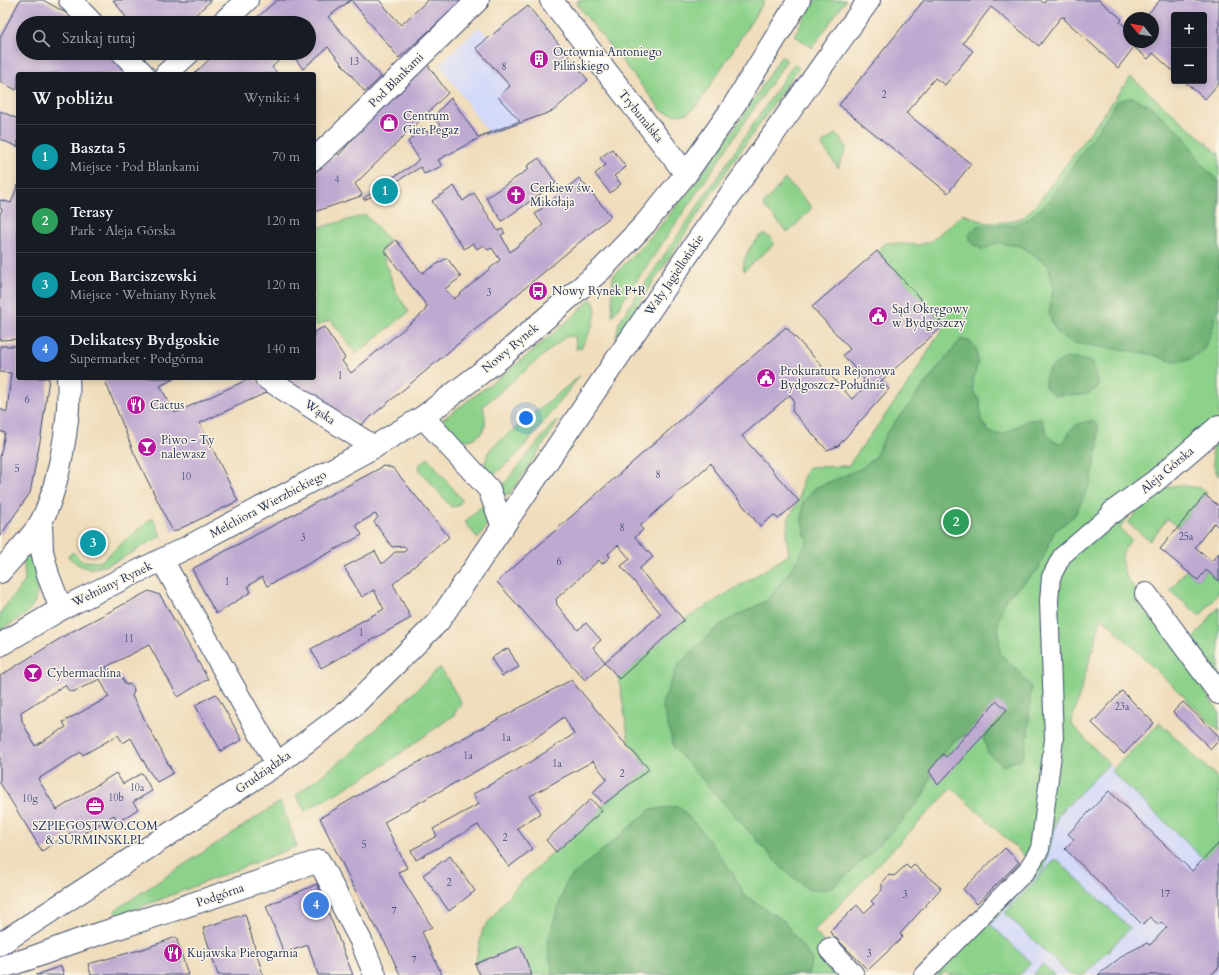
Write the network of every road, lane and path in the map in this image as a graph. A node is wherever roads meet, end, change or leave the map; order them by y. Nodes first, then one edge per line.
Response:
1 (70, 0) edge
2 (247, 0) edge
3 (478, 0) edge
4 (551, 0) edge
5 (799, 0) edge
6 (869, 0) edge
7 (85, 16) edge
8 (230, 16) edge
9 (130, 60) edge
10 (181, 60) edge
11 (141, 72) edge
12 (168, 72) edge
13 (316, 157) edge
14 (686, 174) junction
15 (68, 380) edge
16 (269, 380) edge
17 (423, 417) junction
18 (1219, 426) edge
19 (374, 447) junction
20 (1113, 512) joint
21 (41, 523) junction
22 (503, 527) junction
23 (486, 554) joint
24 (162, 560) junction
25 (0, 572) edge
26 (1146, 594) dead end
27 (61, 609) junction
28 (0, 645) edge
29 (1219, 693) edge
30 (277, 764) junction
31 (0, 944) edge
32 (830, 949) dead end
33 (0, 967) edge
34 (375, 975) edge
35 (853, 975) edge
36 (923, 975) edge

1 - 7 main road
2 - 8 main road
3 - 13 main road, Pod Blankami
4 - 14 main road, Trybunalska
5 - 14 main road
6 - 22 main road, Wały Jagiellońskie
9 - 11 main road
10 - 12 main road
14 - 17 main road, Nowy Rynek
15 - 21 main road, Wełniany Rynek
16 - 19 main road, Wąska
17 - 19 main road, Nowy Rynek
17 - 22 main road
18 - 20 main road, Aleja Górska
19 - 24 main road, Melchiora Wierzbickiego
20 - 36 street
21 - 25 main road, Wełniany Rynek
21 - 27 main road, Wełniany Rynek
22 - 23 main road, Wały Jagiellońskie
23 - 30 main road, Grudziądzka
24 - 27 main road, Wełniany Rynek
24 - 30 main road
26 - 29 main road
27 - 28 main road, Wełniany Rynek
30 - 31 main road, Grudziądzka
32 - 35 main road
33 - 34 main road, Podgórna

